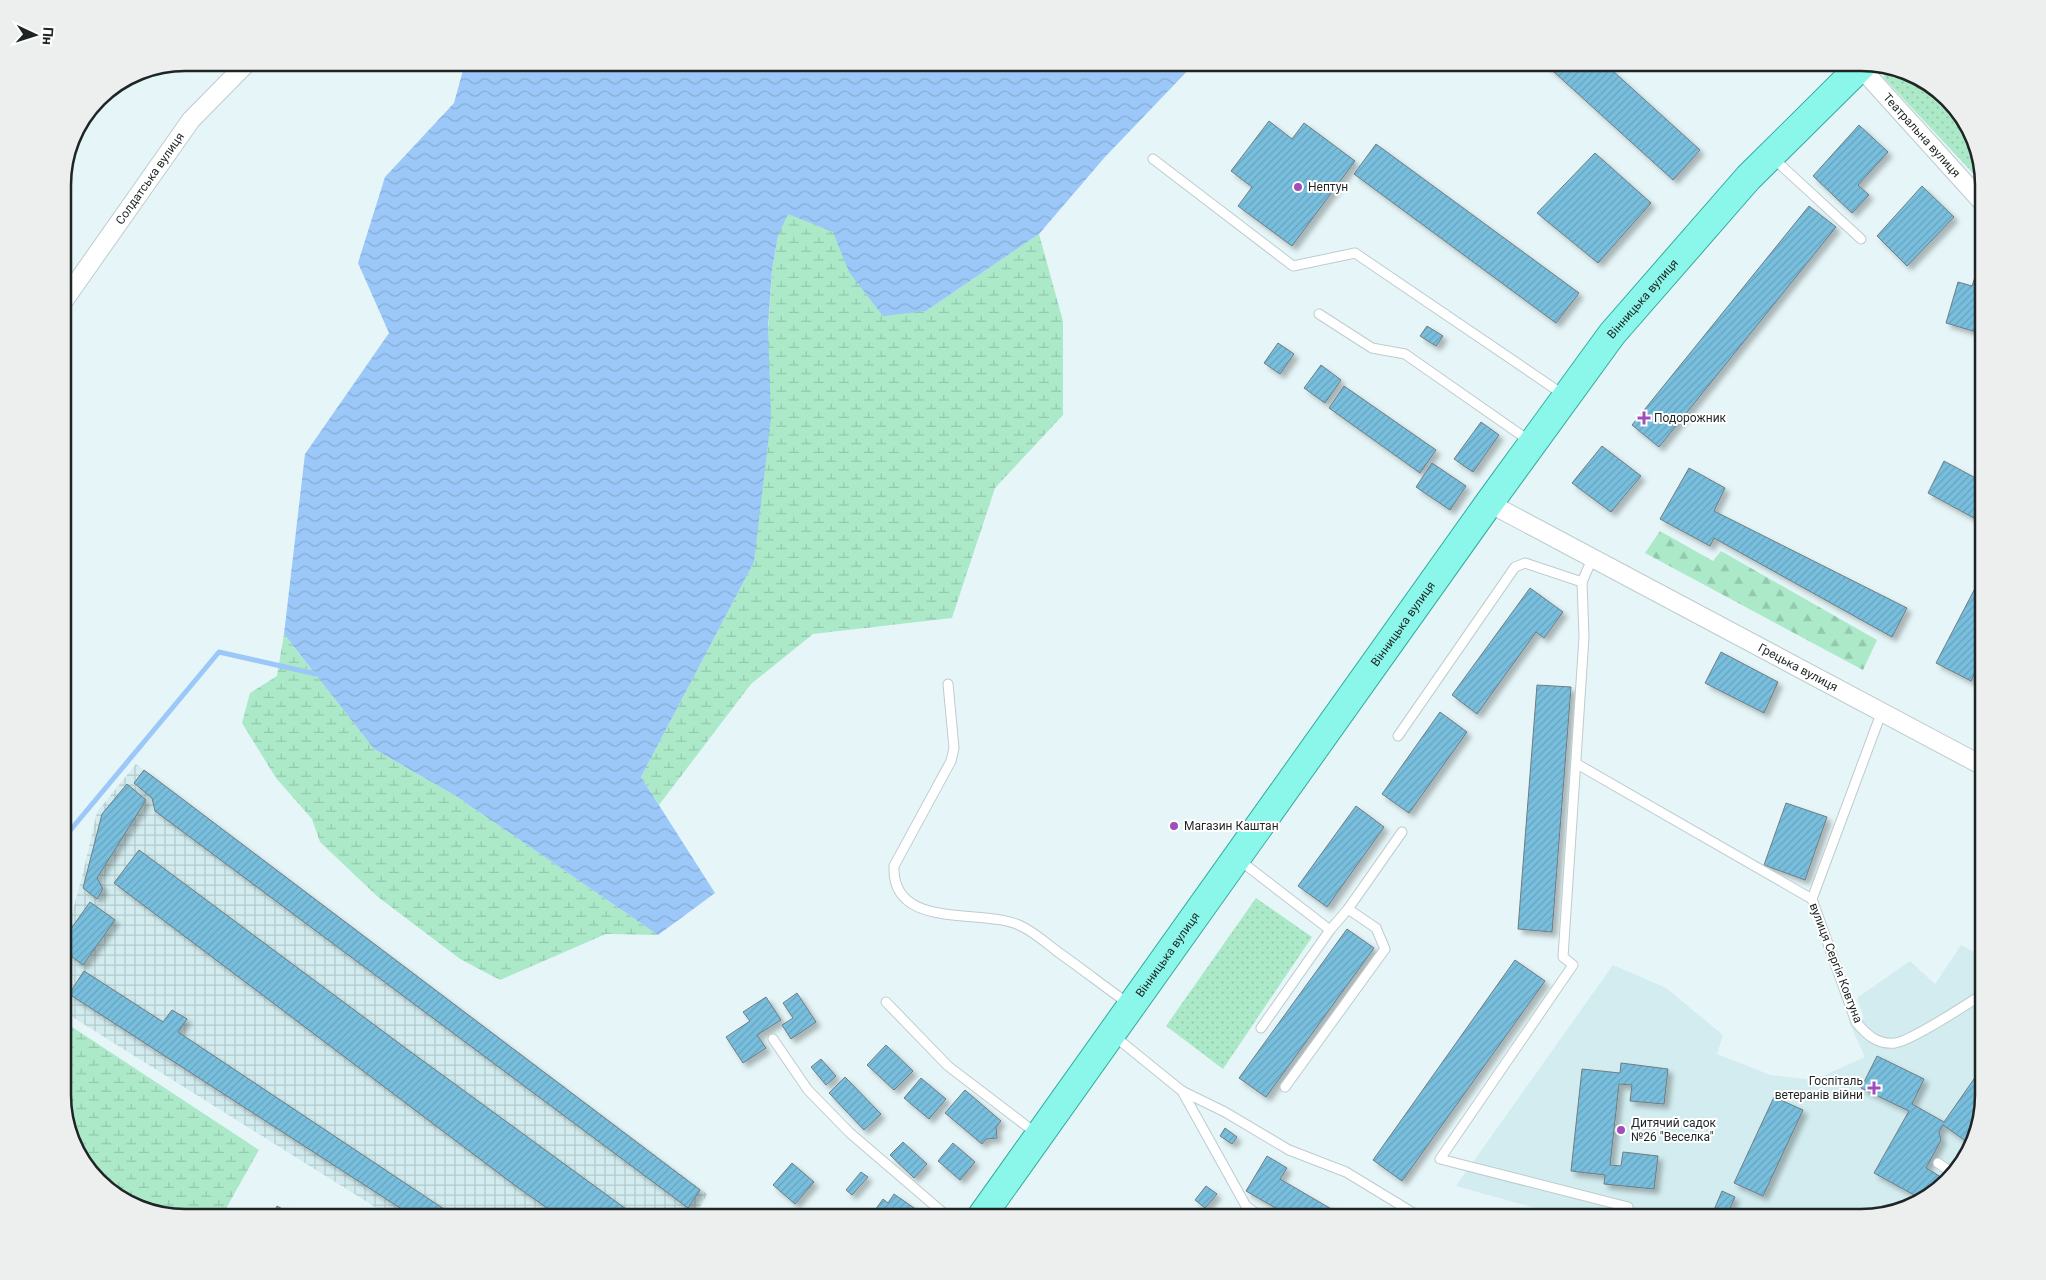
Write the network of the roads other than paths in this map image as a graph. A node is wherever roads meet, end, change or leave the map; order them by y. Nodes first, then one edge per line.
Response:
1 (239, 71) edge
2 (1856, 71) edge
3 (1868, 71) edge
4 (1770, 156) junction
5 (1153, 159) dead end
6 (1975, 194) edge
7 (1861, 239) dead end
8 (71, 291) edge
9 (1320, 314) dead end
10 (1566, 396) junction
11 (1533, 443) junction
12 (1489, 503) junction
13 (1593, 557) junction
14 (1582, 582) junction
15 (948, 684) dead end
16 (1882, 711) junction
17 (1398, 736) dead end
18 (1975, 762) edge
19 (1577, 764) junction
20 (1402, 832) dead end
21 (1238, 859) junction
22 (1812, 899) junction
23 (1348, 909) junction
24 (1330, 930) junction
25 (1975, 999) edge
26 (886, 1002) dead end
27 (1133, 1007) junction
28 (1261, 1028) dead end
29 (1112, 1035) junction
30 (772, 1039) dead end
31 (1285, 1087) dead end
32 (1182, 1091) junction
33 (1039, 1136) junction
34 (1938, 1163) dead end
35 (1947, 1169) edge
36 (1628, 1207) dead end
37 (938, 1209) edge
38 (987, 1209) edge
39 (1250, 1209) edge
40 (1406, 1209) edge

1 - 8 street, Солдатська вулиця
2 - 4 main road, Вінницька вулиця
3 - 6 street, Театральна вулиця
4 - 7 lane
4 - 10 main road, Вінницька вулиця
5 - 10 lane
9 - 11 lane
10 - 11 main road, Вінницька вулиця
11 - 12 main road, Вінницька вулиця
12 - 13 street, Грецька вулиця
12 - 21 main road, Вінницька вулиця
13 - 14 lane
13 - 16 street, Грецька вулиця
14 - 17 lane
14 - 19 lane
15 - 27 lane
16 - 18 street, Грецька вулиця
16 - 22 lane, вулиця Сергія Ковтуна
19 - 22 lane
19 - 36 lane
20 - 23 lane
21 - 24 lane
21 - 27 main road, Вінницька вулиця
22 - 25 lane, вулиця Сергія Ковтуна
23 - 24 lane
23 - 31 lane
24 - 28 lane
26 - 33 lane
27 - 29 main road, Вінницька вулиця
29 - 32 lane
29 - 33 main road, Вінницька вулиця
30 - 37 lane
32 - 39 lane
32 - 40 lane
33 - 38 main road, Вінницька вулиця
34 - 35 lane

